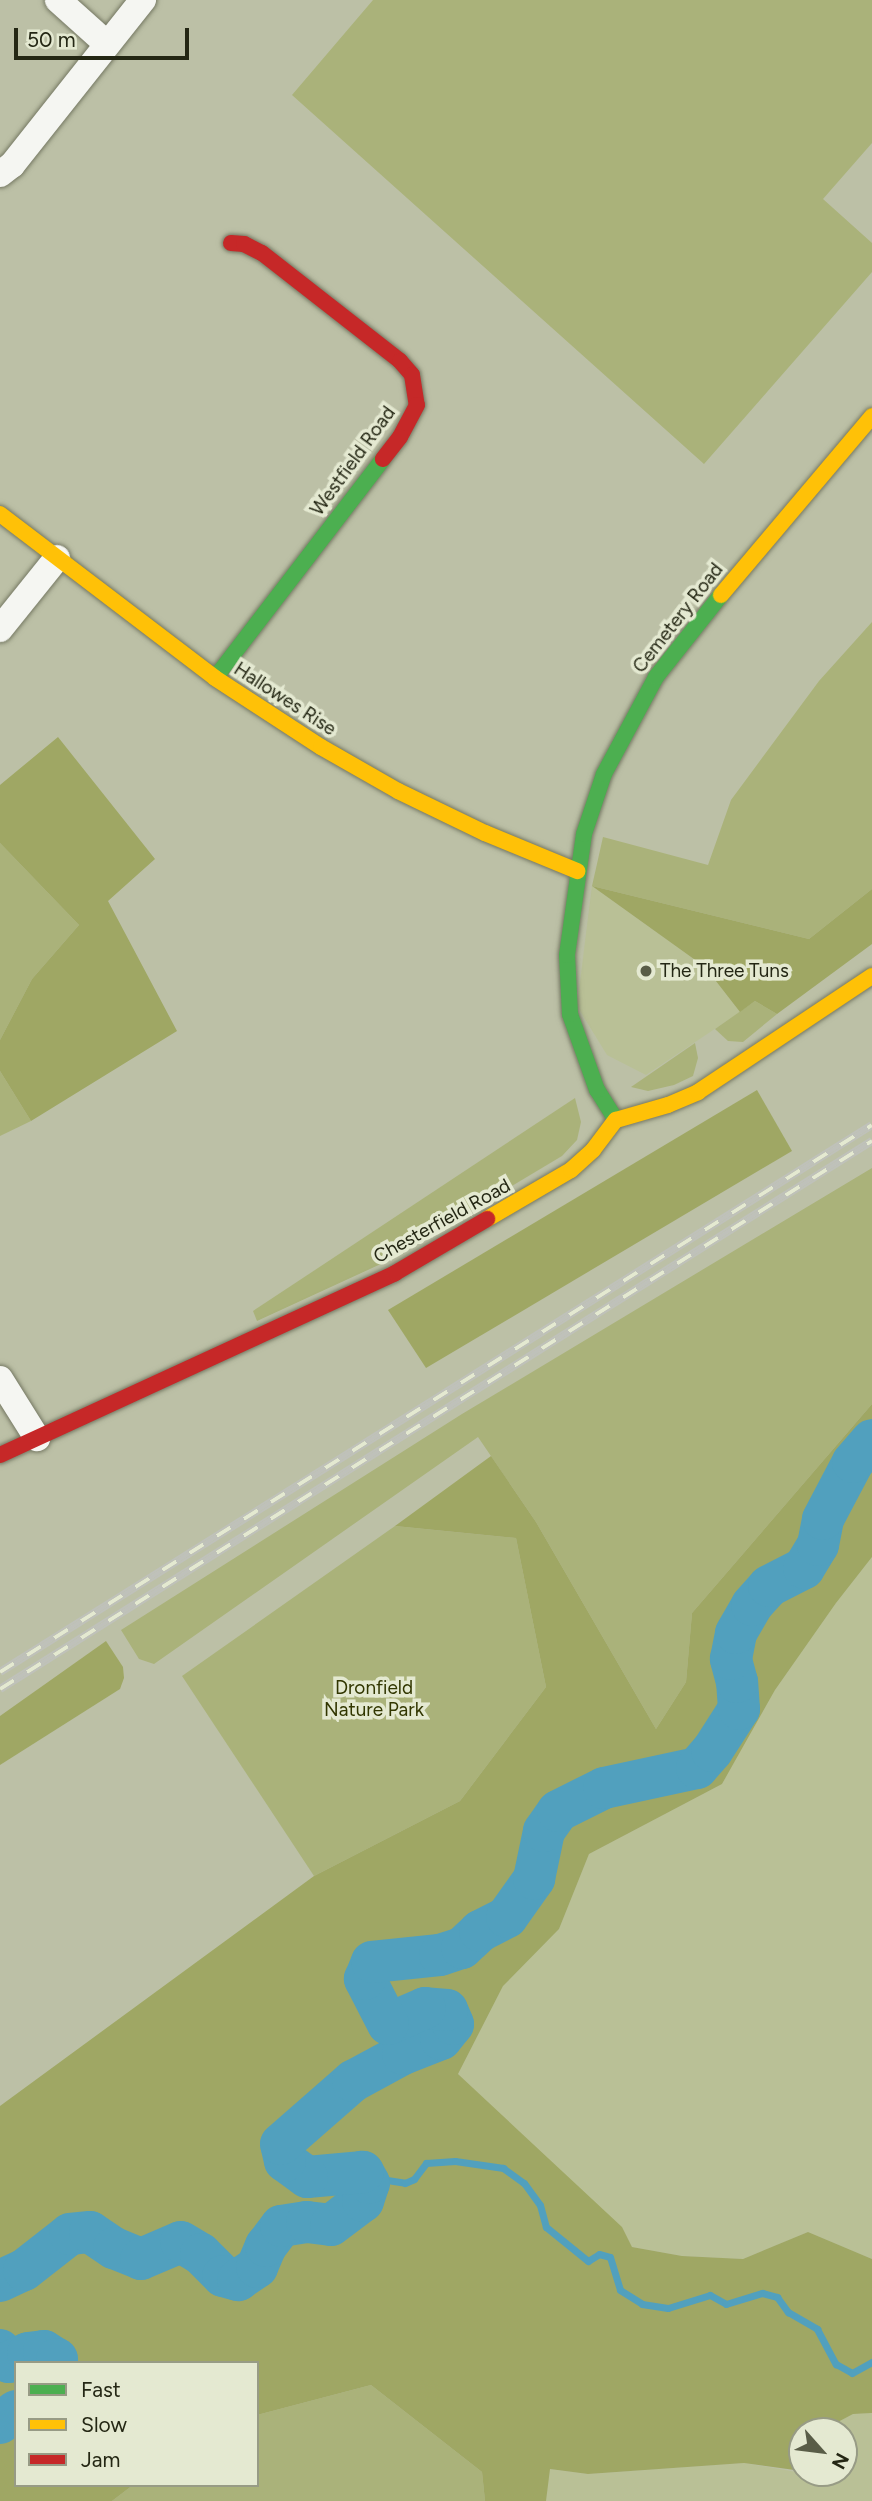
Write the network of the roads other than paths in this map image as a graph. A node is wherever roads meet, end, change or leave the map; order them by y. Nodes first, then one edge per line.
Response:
1 (58, 0) edge
2 (144, 0) edge
3 (107, 44) junction
4 (0, 174) edge
5 (231, 243) dead end
6 (872, 416) edge
7 (0, 514) edge
8 (57, 558) junction
9 (0, 629) edge
10 (215, 678) junction
11 (577, 871) junction
12 (872, 976) edge
13 (616, 1120) junction
14 (0, 1379) edge
15 (37, 1438) junction
16 (0, 1455) edge

1 - 3 street
2 - 3 street
3 - 4 street
5 - 10 street, Westfield Road
6 - 11 street, Cemetery Road
7 - 8 street, Hallowes Rise
8 - 9 street
8 - 10 street, Hallowes Rise
10 - 11 street, Hallowes Rise
11 - 13 street, Cemetery Road
12 - 13 street
13 - 15 street, Chesterfield Road
14 - 15 street
15 - 16 street, Chesterfield Road

